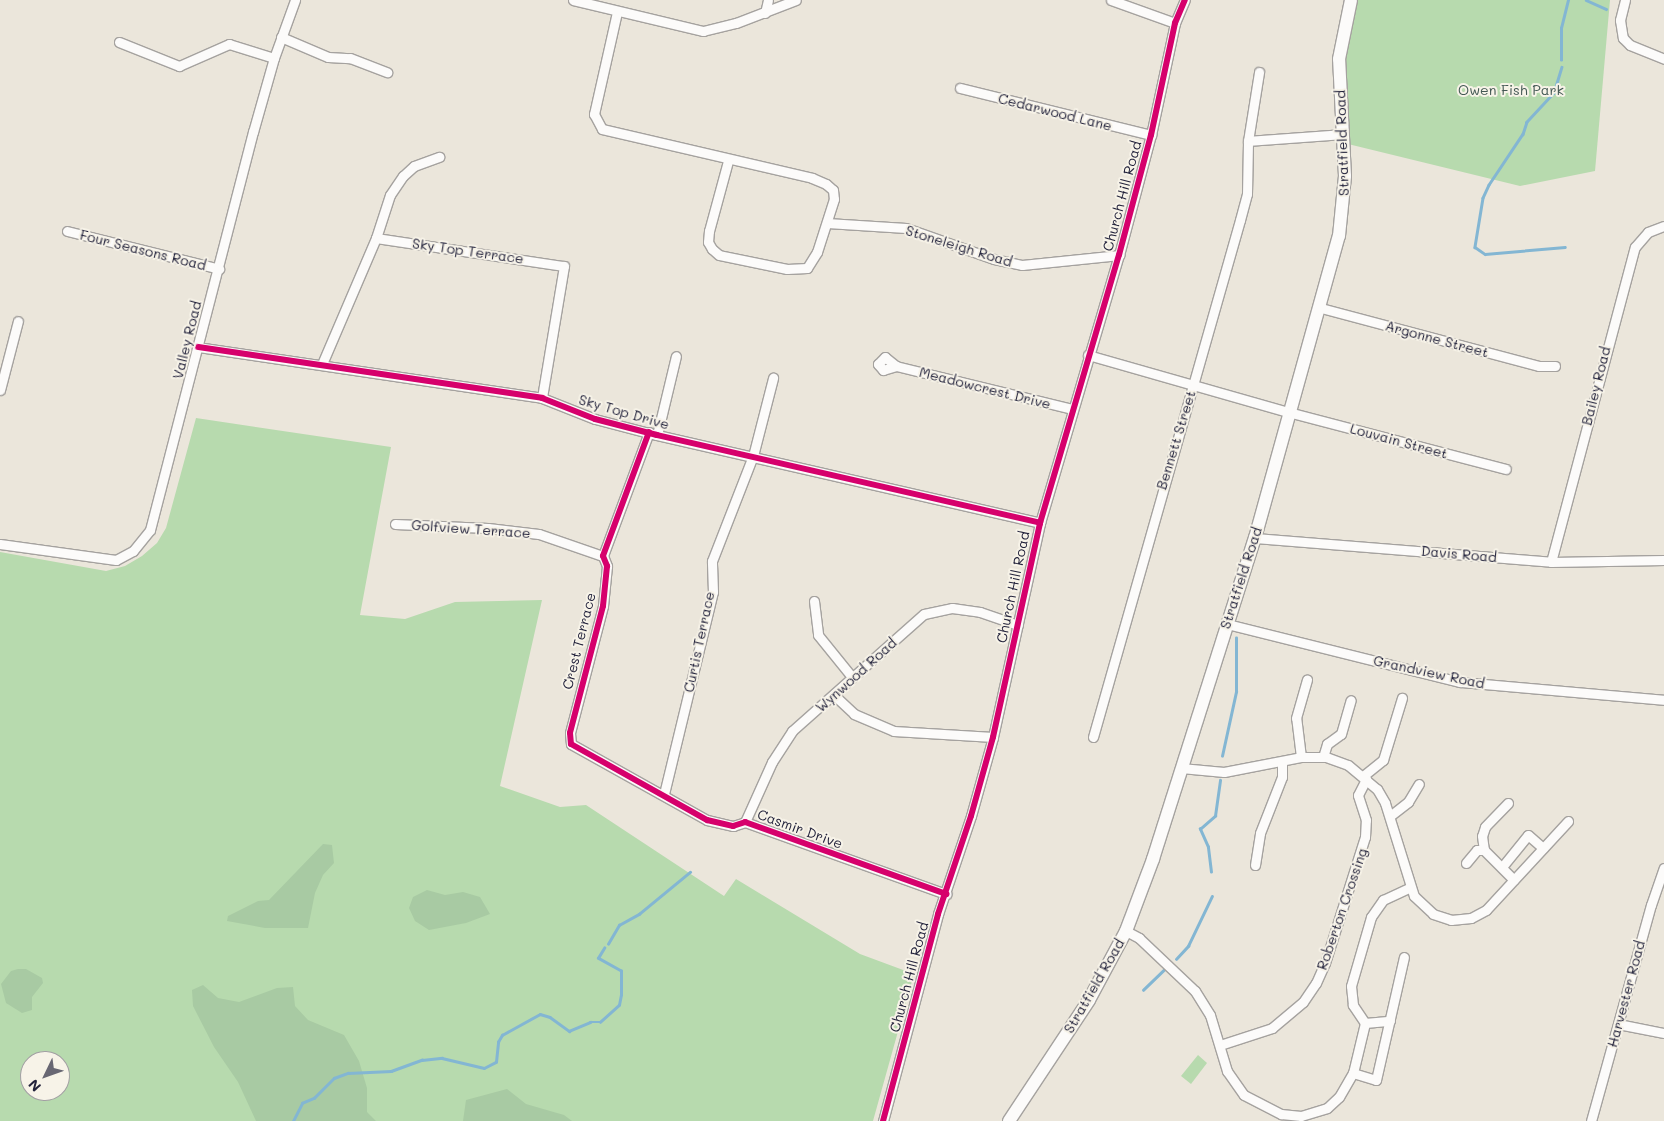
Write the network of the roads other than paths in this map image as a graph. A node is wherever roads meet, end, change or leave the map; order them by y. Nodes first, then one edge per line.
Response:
1 (295, 0) edge
2 (573, 0) edge
3 (768, 0) edge
4 (796, 0) edge
5 (1111, 0) edge
6 (1185, 0) edge
7 (1351, 0) edge
8 (1625, 0) edge
9 (617, 12) junction
10 (765, 13) junction
11 (1175, 23) junction
12 (280, 37) junction
13 (119, 42) dead end
14 (274, 58) junction
15 (1664, 59) edge
16 (387, 72) dead end
17 (1259, 72) dead end
18 (960, 88) dead end
19 (1342, 134) junction
20 (1151, 135) junction
21 (1248, 141) junction
22 (439, 157) dead end
23 (728, 161) junction
24 (827, 223) junction
25 (1664, 226) edge
26 (67, 231) dead end
27 (376, 238) junction
28 (1119, 255) junction
29 (219, 269) junction
30 (1320, 308) junction
31 (18, 321) dead end
32 (198, 347) junction
33 (1088, 355) junction
34 (676, 356) dead end
35 (322, 364) junction
36 (896, 366) dead end
37 (1555, 366) dead end
38 (772, 378) dead end
39 (1193, 384) junction
40 (0, 390) edge
41 (542, 398) junction
42 (1073, 409) junction
43 (1292, 413) junction
44 (653, 434) junction
45 (753, 456) junction
46 (1506, 469) dead end
47 (1040, 523) junction
48 (395, 524) dead end
49 (1255, 538) junction
50 (0, 544) edge
51 (603, 556) junction
52 (1664, 560) edge
53 (1551, 562) junction
54 (814, 601) dead end
55 (1227, 624) junction
56 (1018, 625) junction
57 (852, 678) junction
58 (1307, 680) dead end
59 (835, 696) junction
60 (1402, 698) dead end
61 (1351, 700) dead end
62 (1664, 700) edge
63 (993, 737) junction
64 (1092, 737) dead end
65 (571, 744) joint
66 (1301, 757) junction
67 (1323, 757) junction
68 (1282, 762) junction
69 (1180, 768) junction
70 (1365, 778) junction
71 (1419, 784) dead end
72 (664, 794) junction
73 (1508, 803) dead end
74 (1390, 816) junction
75 (1568, 821) dead end
76 (745, 822) junction
77 (1543, 848) junction
78 (1484, 850) junction
79 (1466, 863) dead end
80 (1255, 865) dead end
81 (1502, 867) junction
82 (1664, 868) edge
83 (1514, 880) junction
84 (1409, 888) junction
85 (946, 894) junction
86 (1126, 931) junction
87 (1404, 958) dead end
88 (1390, 1021) junction
89 (1365, 1024) junction
90 (1618, 1024) junction
91 (1664, 1033) edge
92 (1220, 1044) junction
93 (1353, 1073) junction
94 (883, 1121) edge
95 (1009, 1121) edge
96 (1591, 1121) edge

1 - 12 street, Valley Road
2 - 9 street
3 - 10 street
4 - 10 street
5 - 11 street
6 - 11 street, Church Hill Road
7 - 19 main road, Stratfield Road
8 - 15 street
9 - 10 street
9 - 23 street
11 - 20 street, Church Hill Road
12 - 14 street, Valley Road
12 - 16 street
13 - 14 street
14 - 29 street, Valley Road
17 - 21 street, Bennett Street
18 - 20 street, Cedarwood Lane
19 - 21 street
19 - 30 main road, Stratfield Road
20 - 28 street, Church Hill Road
21 - 39 street, Bennett Street
22 - 27 street
23 - 24 street
23 - 24 street
24 - 28 street, Stoneleigh Road
25 - 53 street, Bailey Road
26 - 29 street, Four Seasons Road
27 - 35 street
27 - 41 street, Sky Top Terrace
28 - 33 street, Church Hill Road
29 - 32 street, Valley Road
30 - 37 street, Argonne Street
30 - 43 main road, Stratfield Road
31 - 40 street
32 - 35 street, Sky Top Drive
32 - 50 street, Valley Road
33 - 39 street, Louvain Street
33 - 42 street, Church Hill Road
34 - 44 street, Crest Terrace
35 - 41 street, Sky Top Drive
36 - 42 street, Meadowcrest Drive
38 - 45 street, Curtis Terrace
39 - 43 street, Louvain Street
39 - 64 street, Bennett Street
41 - 44 street, Sky Top Drive
42 - 47 street, Church Hill Road
43 - 46 street, Louvain Street
43 - 49 main road, Stratfield Road
44 - 45 street, Sky Top Drive
44 - 51 street, Crest Terrace
45 - 47 street, Sky Top Drive
45 - 72 street, Curtis Terrace
47 - 56 street, Church Hill Road
48 - 51 street, Golfview Terrace
49 - 53 street, Davis Road
49 - 55 main road, Stratfield Road
51 - 65 street, Crest Terrace
52 - 53 street, Davis Road
54 - 57 street
55 - 62 street, Grandview Road
55 - 69 main road, Stratfield Road
56 - 57 street, Wynwood Road
56 - 63 street, Church Hill Road
57 - 59 street, Wynwood Road
58 - 66 street
59 - 63 street
59 - 76 street, Wynwood Road
60 - 70 street
61 - 67 street
63 - 85 street, Church Hill Road
65 - 72 street, Casmir Drive
66 - 67 street
66 - 68 street
67 - 70 street
68 - 69 street
68 - 80 street
69 - 86 main road, Stratfield Road
70 - 74 street
70 - 92 street, Roberton Crossing
71 - 74 street
72 - 76 street, Casmir Drive
73 - 78 street
74 - 84 street
75 - 77 street
76 - 85 street, Casmir Drive
77 - 81 street
77 - 83 street
78 - 79 street
78 - 81 street
81 - 83 street
82 - 90 street, Harvester Road
83 - 84 street
84 - 89 street
85 - 94 street, Church Hill Road
86 - 92 street
86 - 95 main road, Stratfield Road
87 - 88 street
88 - 89 street
88 - 93 street
89 - 93 street
90 - 91 street
90 - 96 street, Harvester Road
92 - 93 street

